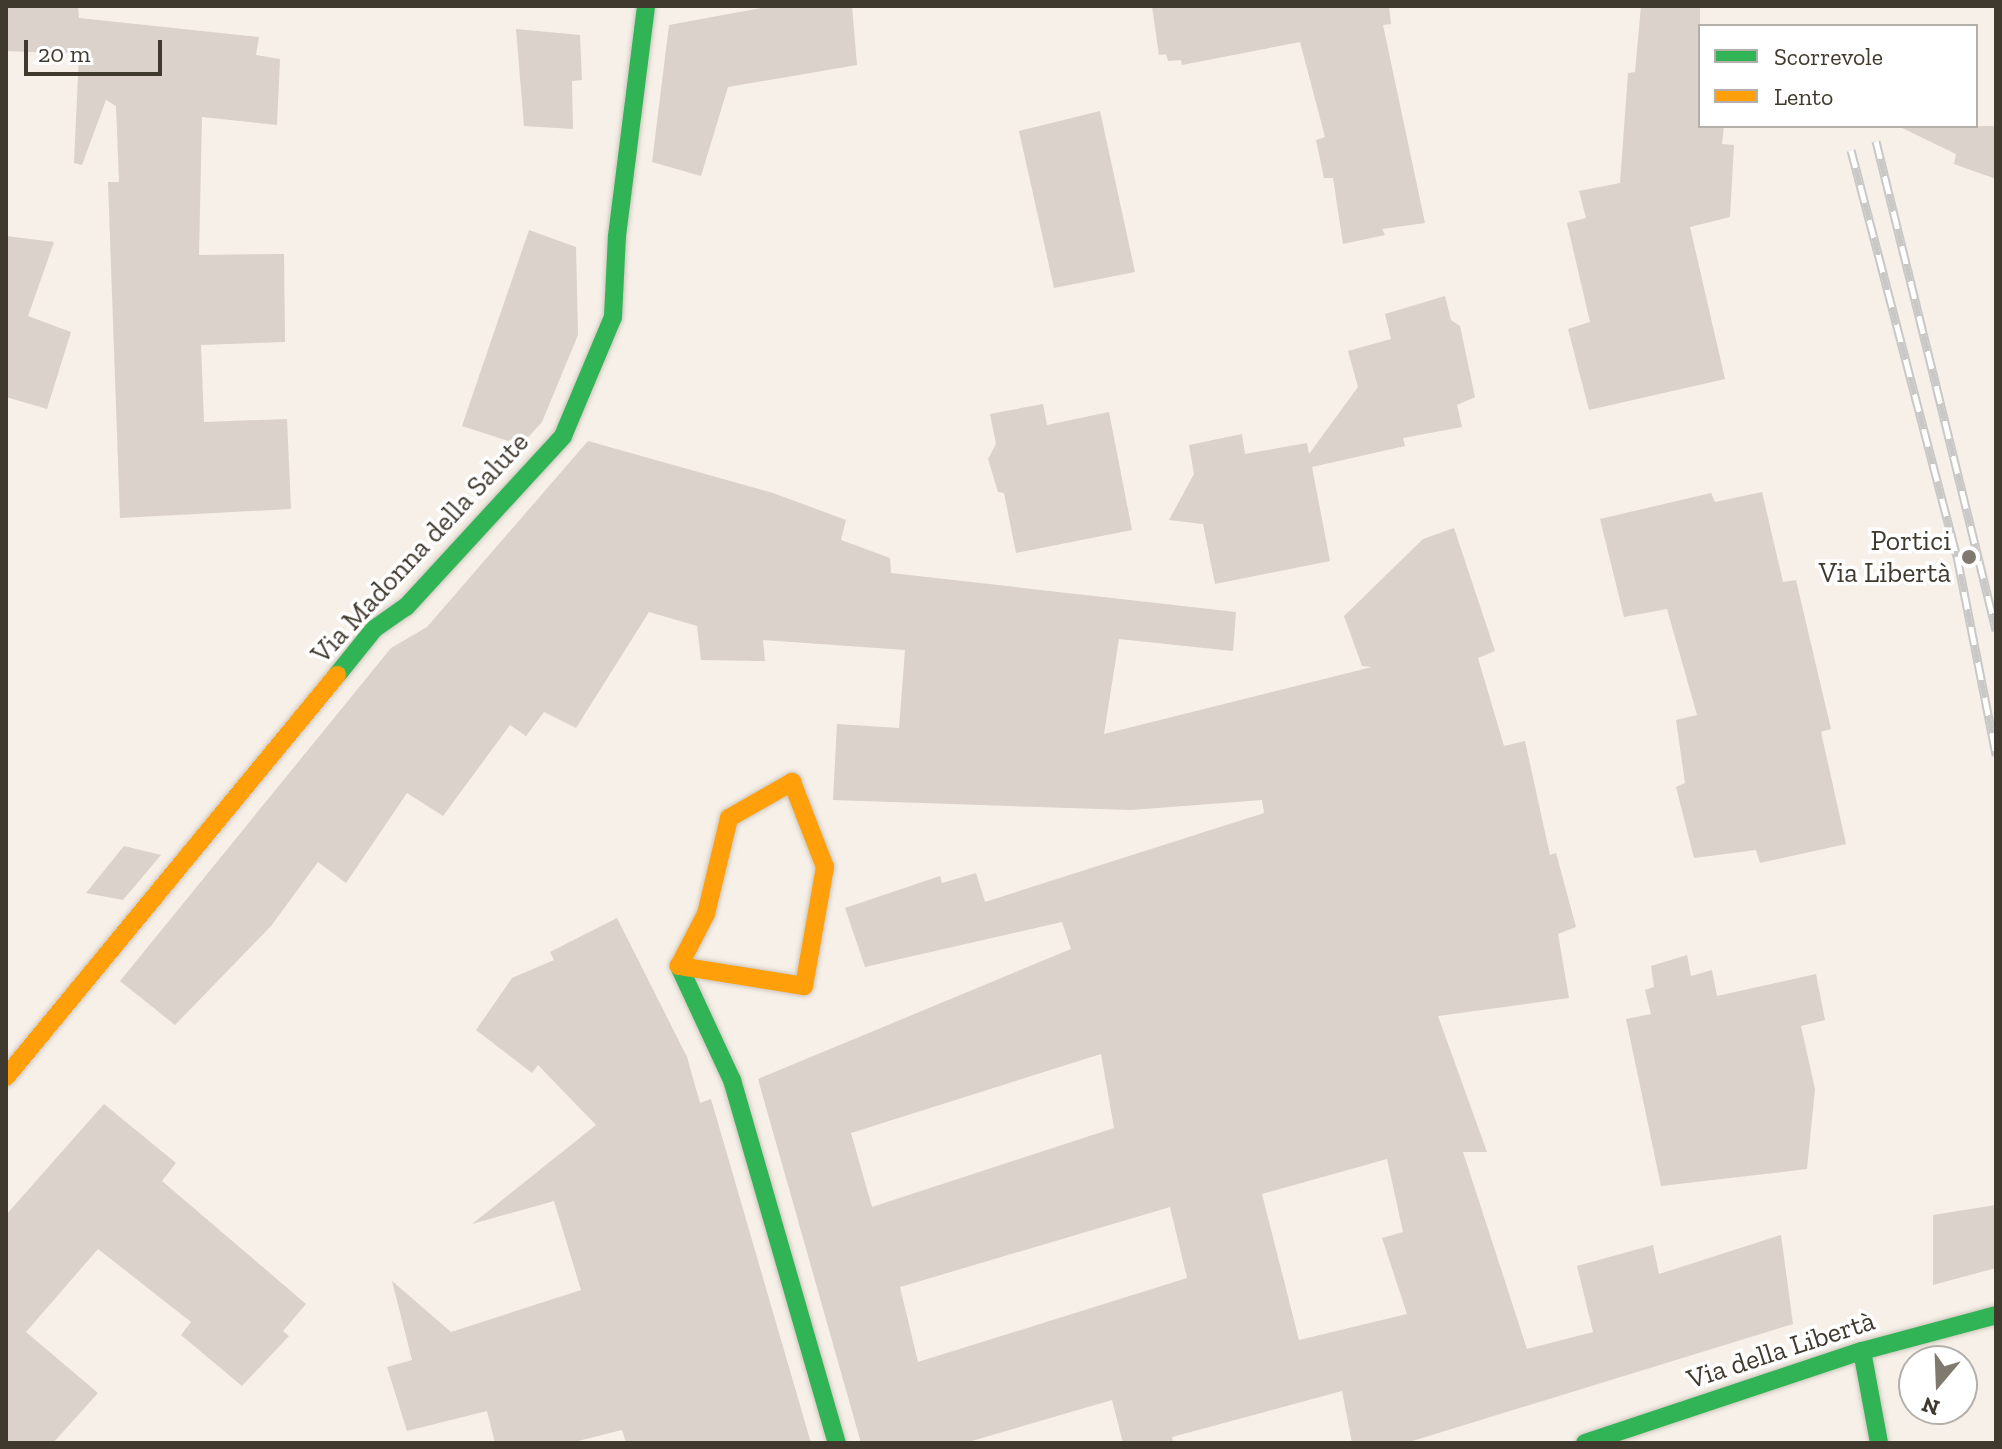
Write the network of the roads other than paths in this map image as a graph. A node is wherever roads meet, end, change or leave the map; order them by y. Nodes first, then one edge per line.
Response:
1 (646, 6) edge
2 (679, 966) junction
3 (6, 1077) edge
4 (1989, 1317) edge
5 (1862, 1351) junction
6 (837, 1443) edge
7 (1585, 1443) edge
8 (1879, 1443) edge

1 - 3 street, Via Madonna della Salute
2 - 2 street
2 - 6 street
4 - 5 street, Via della Libertà
5 - 7 street, Via della Libertà
5 - 8 street

